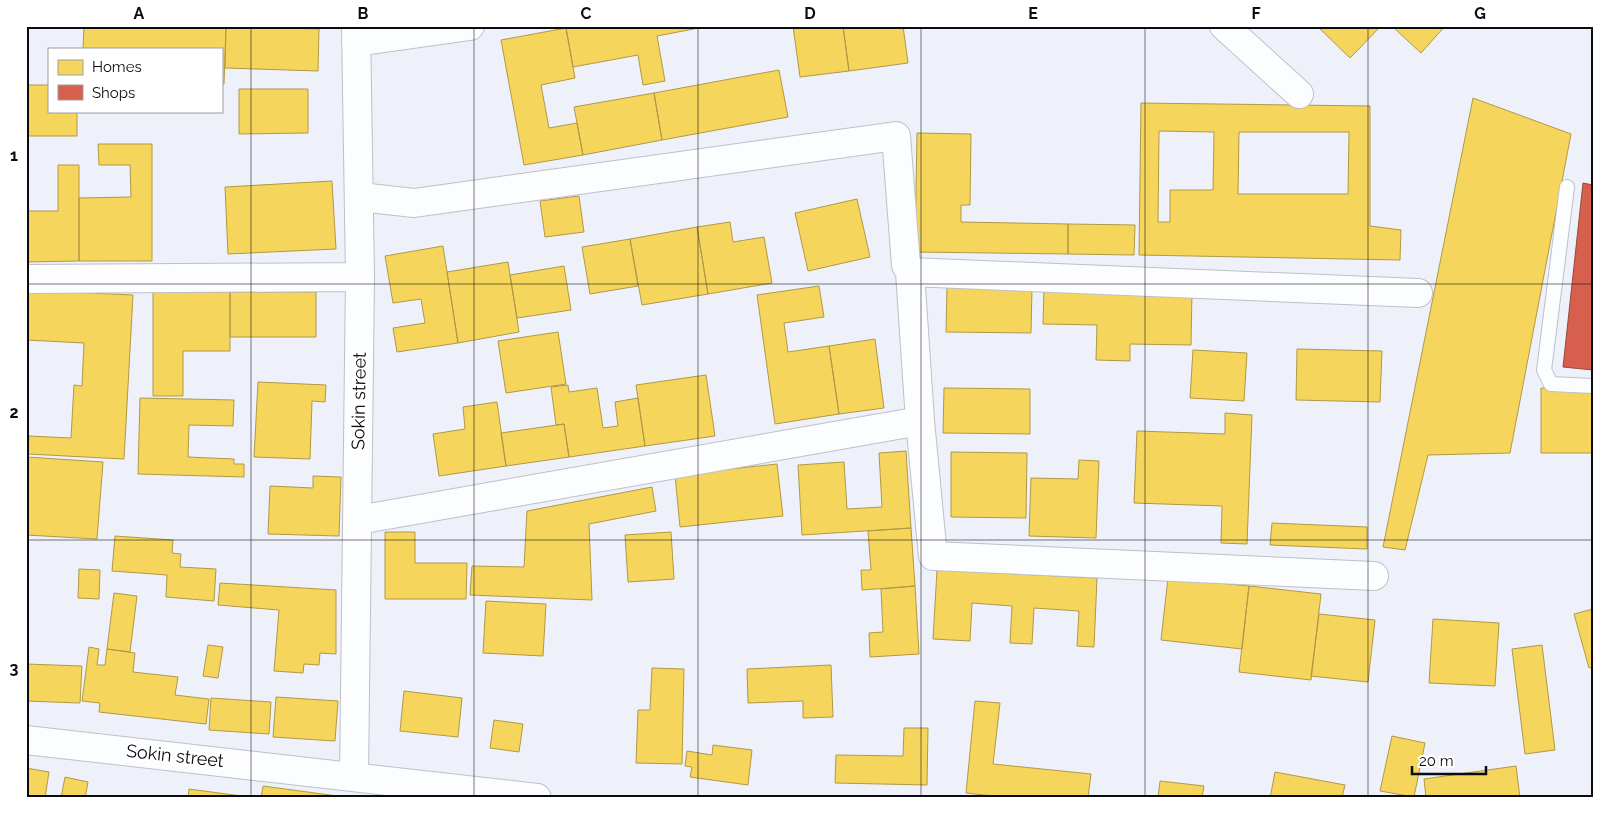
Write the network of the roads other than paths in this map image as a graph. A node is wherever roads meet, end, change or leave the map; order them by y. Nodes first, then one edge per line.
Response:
1 (470, 26) edge
2 (1224, 26) edge
3 (356, 34) edge
4 (1299, 94) dead end
5 (1567, 187) dead end
6 (360, 197) junction
7 (910, 272) junction
8 (360, 277) junction
9 (26, 279) edge
10 (1418, 293) dead end
11 (1593, 386) edge
12 (920, 421) junction
13 (358, 520) junction
14 (1374, 576) dead end
15 (26, 740) edge
16 (354, 776) junction
17 (537, 798) edge

1 - 3 street
2 - 4 street
3 - 6 street, Sokin street
5 - 11 lane
6 - 7 street
6 - 8 street, Sokin street
7 - 10 street
7 - 12 street
8 - 9 street
8 - 13 street, Sokin street
12 - 13 street
12 - 14 street
13 - 16 street, Sokin street
15 - 16 street, Sokin street
16 - 17 street, Sokin street

